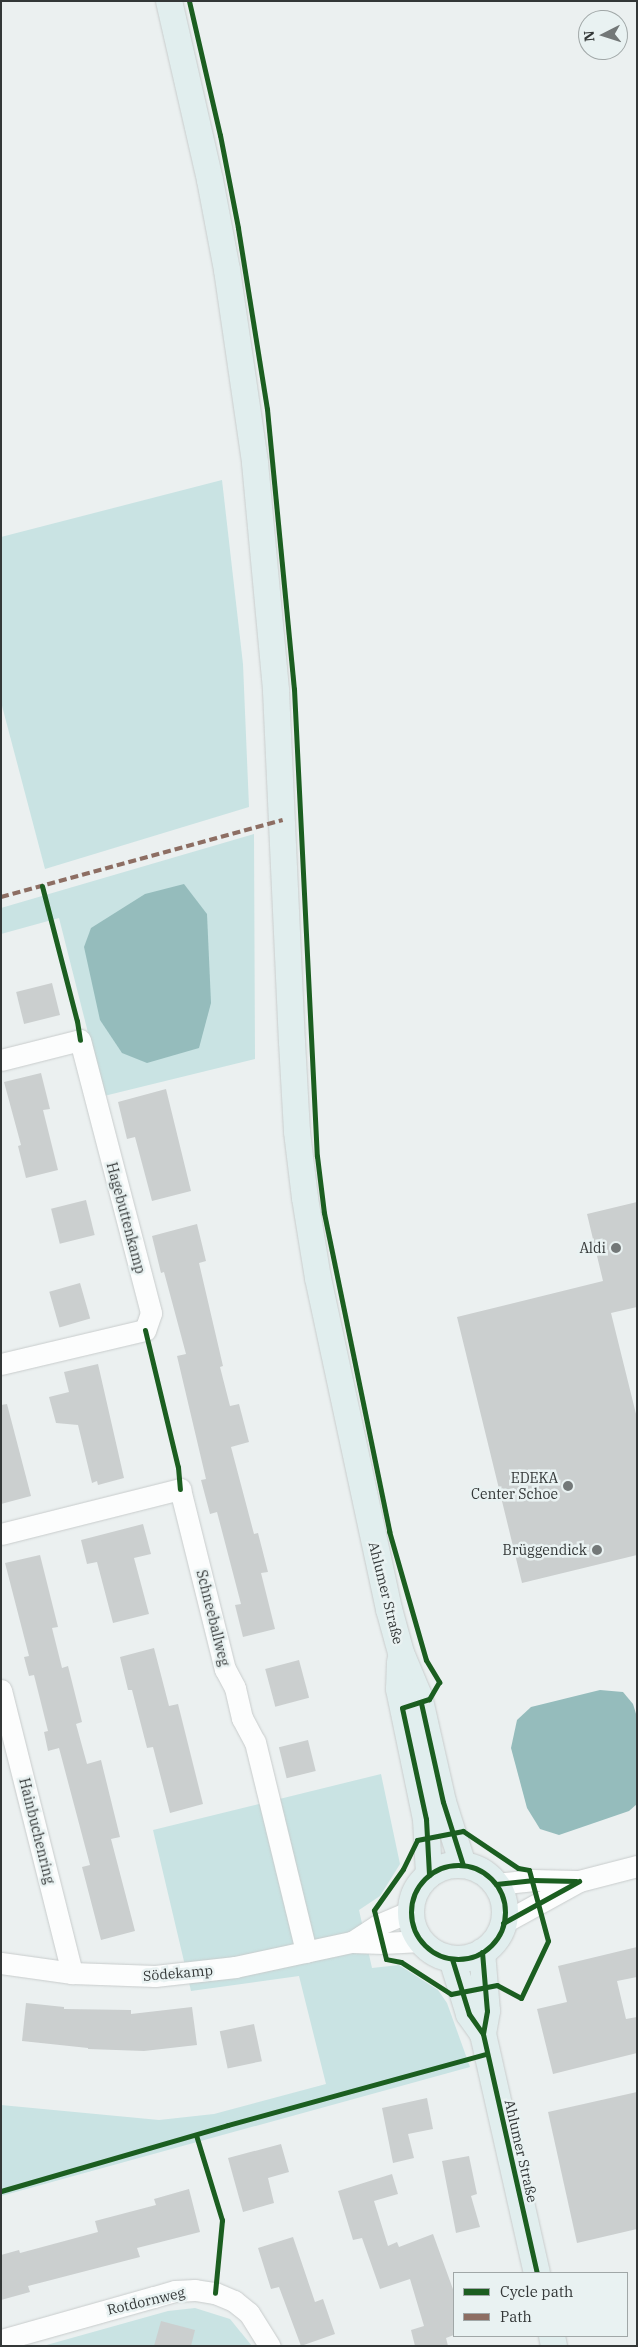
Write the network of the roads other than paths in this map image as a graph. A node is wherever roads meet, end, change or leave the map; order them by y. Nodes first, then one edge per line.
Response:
1 (169, 1) edge
2 (1, 1060) edge
3 (1, 1364) edge
4 (1, 1534) edge
5 (400, 1653) junction
6 (1, 1690) edge
7 (463, 1865) junction
8 (637, 1866) edge
9 (429, 1875) junction
10 (579, 1881) junction
11 (496, 1884) junction
12 (411, 1911) junction
13 (503, 1923) junction
14 (420, 1941) junction
15 (352, 1942) junction
16 (306, 1952) junction
17 (482, 1952) junction
18 (452, 1958) junction
19 (1, 1963) edge
20 (72, 1973) junction
21 (483, 2034) junction
22 (538, 2272) edge
23 (1, 2340) edge
24 (270, 2346) edge

1 - 5 main road, Ahlumer Straße
2 - 3 street, Hagebuttenkamp
4 - 16 street, Schneeballweg
5 - 7 main road, Ahlumer Straße
5 - 9 main road, Ahlumer Straße
6 - 20 street, Hainbuchenring
7 - 9 main road
7 - 11 main road
8 - 10 street
9 - 12 main road
10 - 11 street
10 - 13 street
11 - 13 main road
12 - 14 main road
12 - 15 street, Södekamp
13 - 17 main road
14 - 15 street, Södekamp
14 - 18 main road
15 - 16 street, Södekamp
16 - 20 street, Södekamp
17 - 18 main road
17 - 21 main road, Ahlumer Straße
18 - 21 main road, Ahlumer Straße
19 - 20 street, Södekamp
21 - 22 main road, Ahlumer Straße
23 - 24 street, Rotdornweg

